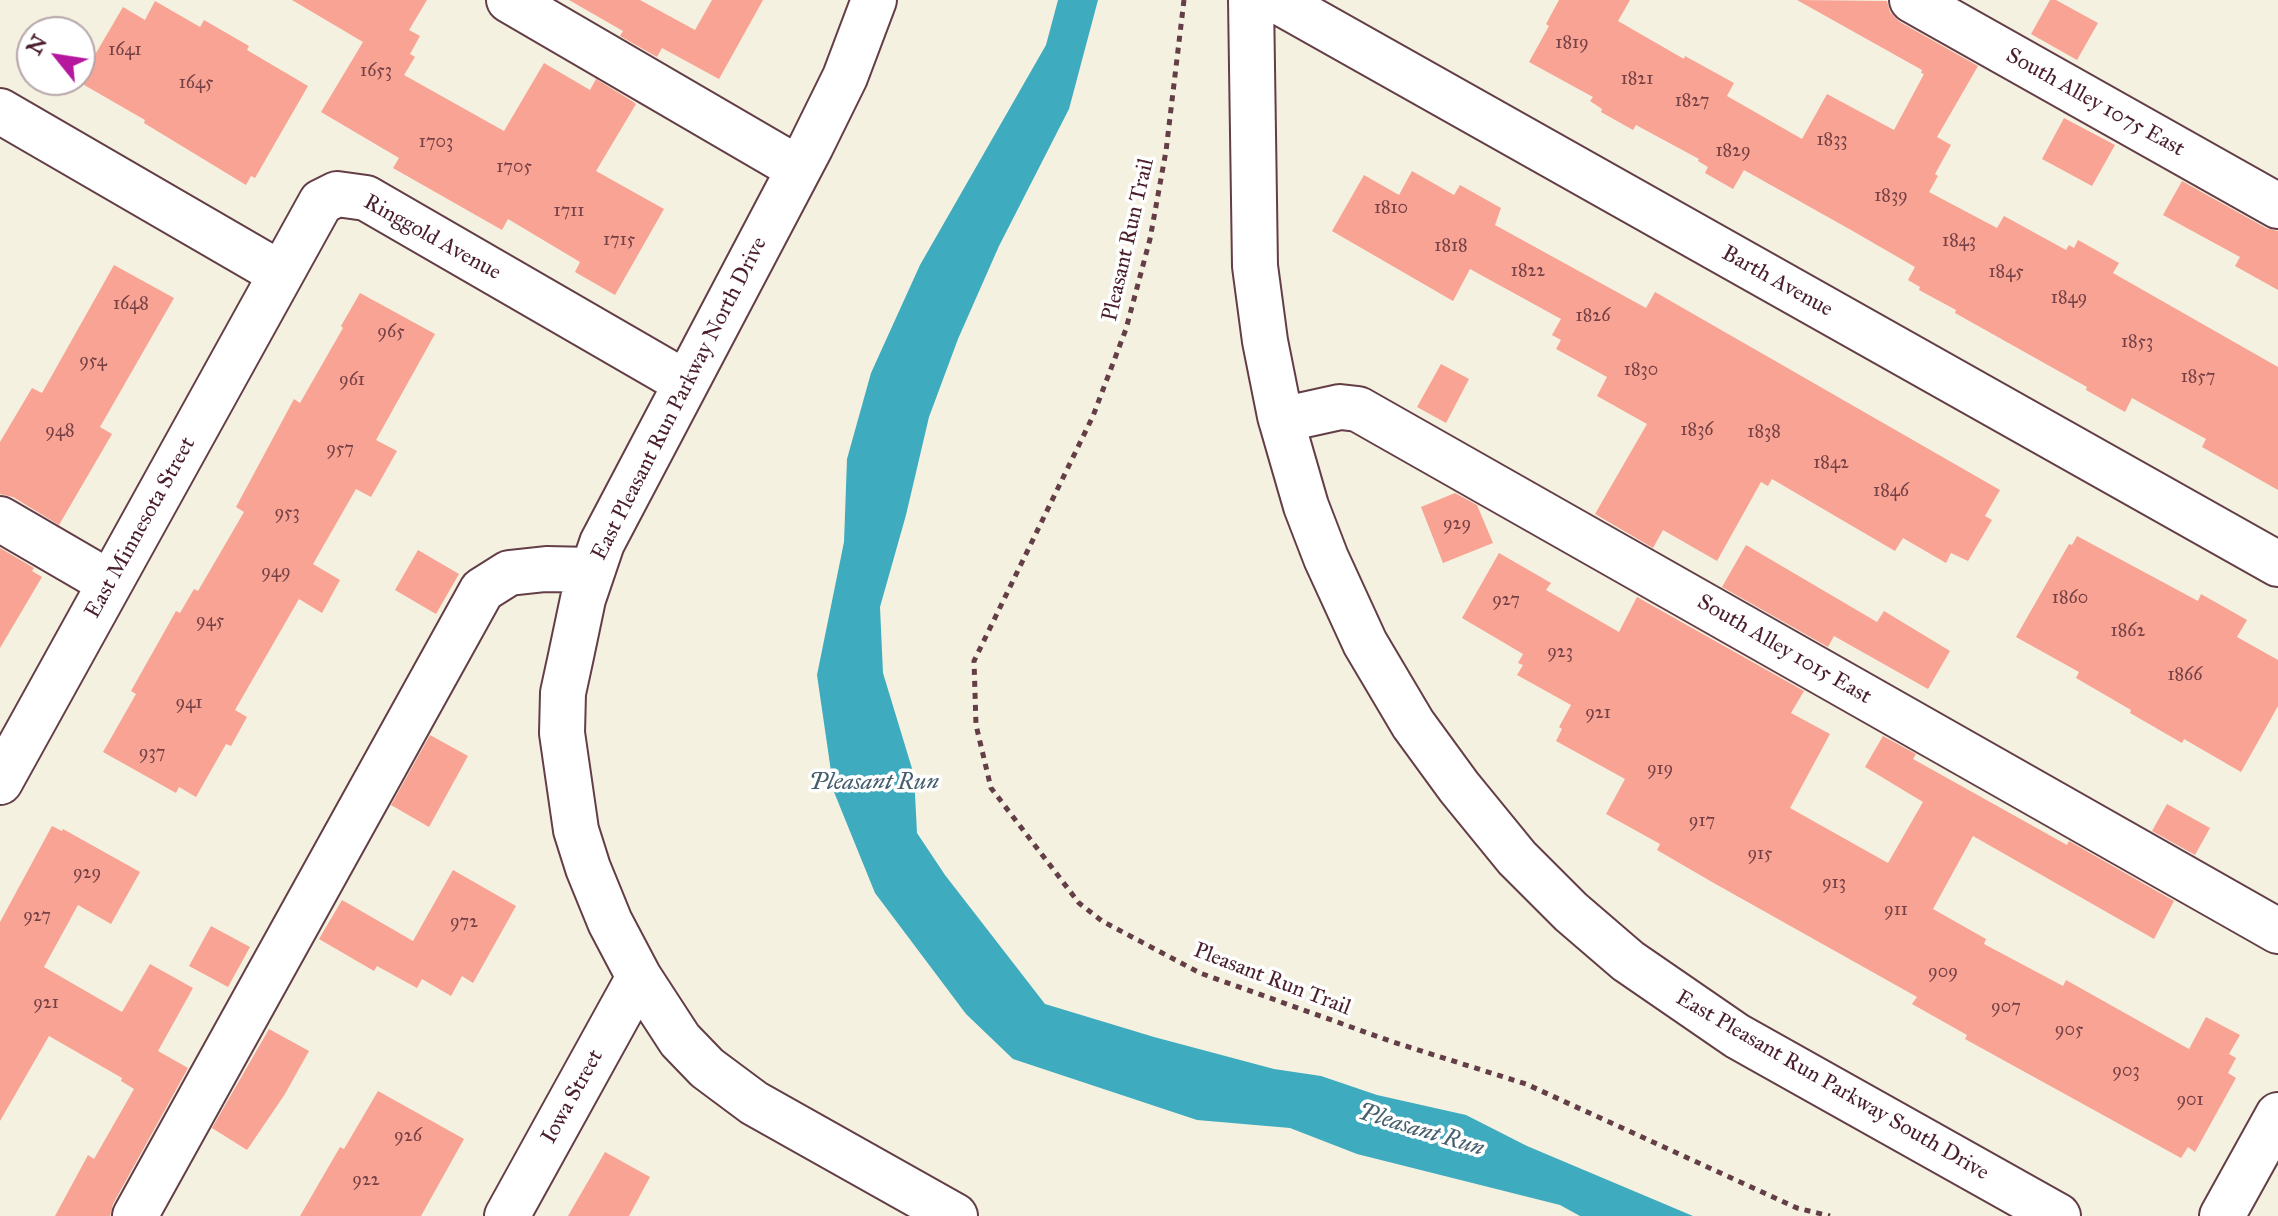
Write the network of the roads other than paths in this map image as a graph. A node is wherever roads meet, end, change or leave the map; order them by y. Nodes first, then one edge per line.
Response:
1 (509, 0) edge
2 (874, 0) edge
3 (1251, 0) edge
4 (1276, 0) edge
5 (1912, 0) edge
6 (0, 111) edge
7 (799, 169) junction
8 (2278, 206) edge
9 (281, 274) junction
10 (686, 383) junction
11 (1281, 420) junction
12 (0, 519) edge
13 (2278, 564) edge
14 (592, 570) junction
15 (110, 583) junction
16 (0, 782) edge
17 (2278, 931) edge
18 (639, 977) junction
19 (2278, 1115) edge
20 (135, 1216) edge
21 (507, 1216) edge
22 (955, 1216) edge
23 (2058, 1216) edge
24 (2222, 1216) edge

1 - 7 street
2 - 7 street, East Pleasant Run Parkway North Drive
3 - 11 street, East Pleasant Run Parkway South Drive
4 - 13 street, Barth Avenue
5 - 8 street, South Alley 1075 East
6 - 9 street
7 - 10 street, East Pleasant Run Parkway North Drive
9 - 10 street, Ringgold Avenue
9 - 15 street, East Minnesota Street
10 - 14 street, East Pleasant Run Parkway North Drive
11 - 17 street, South Alley 1015 East
11 - 23 street, East Pleasant Run Parkway South Drive
12 - 15 street
14 - 18 street, East Pleasant Run Parkway North Drive
14 - 20 street
15 - 16 street, East Minnesota Street
18 - 21 street, Iowa Street
18 - 22 street, East Pleasant Run Parkway North Drive
19 - 24 street

